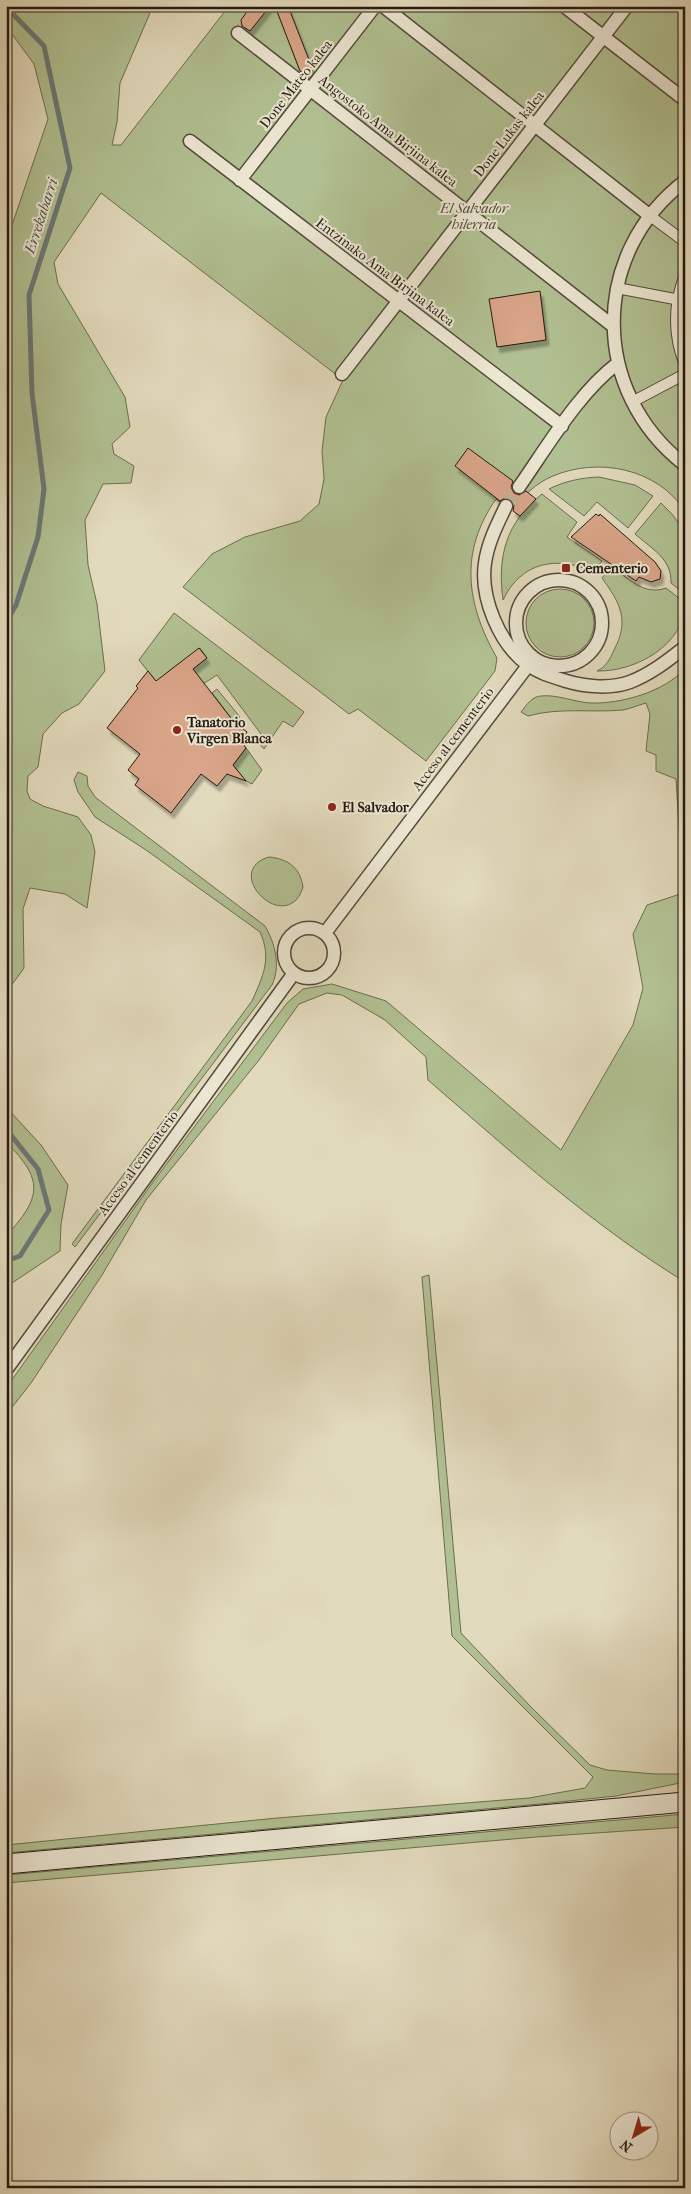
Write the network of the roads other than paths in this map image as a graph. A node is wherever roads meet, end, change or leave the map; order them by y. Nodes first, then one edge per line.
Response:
1 (375, 6) edge
2 (383, 6) edge
3 (564, 6) edge
4 (627, 6) edge
5 (238, 34) dead end
6 (603, 37) junction
7 (310, 90) junction
8 (685, 100) edge
9 (535, 125) junction
10 (190, 141) dead end
11 (240, 180) junction
12 (685, 180) edge
13 (468, 212) junction
14 (650, 215) junction
15 (685, 242) edge
16 (685, 275) edge
17 (617, 288) junction
18 (399, 301) junction
19 (681, 301) edge
20 (613, 326) junction
21 (618, 363) junction
22 (685, 365) edge
23 (342, 374) dead end
24 (685, 374) edge
25 (632, 402) junction
26 (562, 426) junction
27 (684, 463) edge
28 (520, 487) tunnel mouth
29 (506, 506) tunnel mouth
30 (685, 647) edge
31 (531, 662) junction
32 (325, 933) junction
33 (294, 973) junction
34 (6, 1370) edge
35 (685, 1802) edge
36 (6, 1864) edge

1 - 7 street, Done Mateo kalea
2 - 9 street
3 - 6 street
4 - 6 street, Done Lukas kalea
5 - 7 street, Angostoko Ama Birjina kalea
6 - 8 street
6 - 9 street, Done Lukas kalea
7 - 11 street, Done Mateo kalea
7 - 13 street, Angostoko Ama Birjina kalea
9 - 13 street, Done Lukas kalea
9 - 14 street
10 - 11 street, Entzinako Ama Birjina kalea
11 - 18 street, Entzinako Ama Birjina kalea
12 - 14 street
13 - 18 street, Done Lukas kalea
13 - 20 street, Angostoko Ama Birjina kalea
14 - 15 street
14 - 17 street
16 - 19 street
17 - 19 street
17 - 20 street
18 - 23 street, Done Lukas kalea
18 - 26 street, Entzinako Ama Birjina kalea
19 - 22 street
20 - 21 street
21 - 25 street
21 - 26 street
24 - 25 street
25 - 27 street
26 - 28 street
29 - 31 street
30 - 31 street
31 - 31 street
31 - 32 street, Acceso al cementerio
32 - 33 street
32 - 33 street
33 - 34 street, Acceso al cementerio
35 - 36 main road

